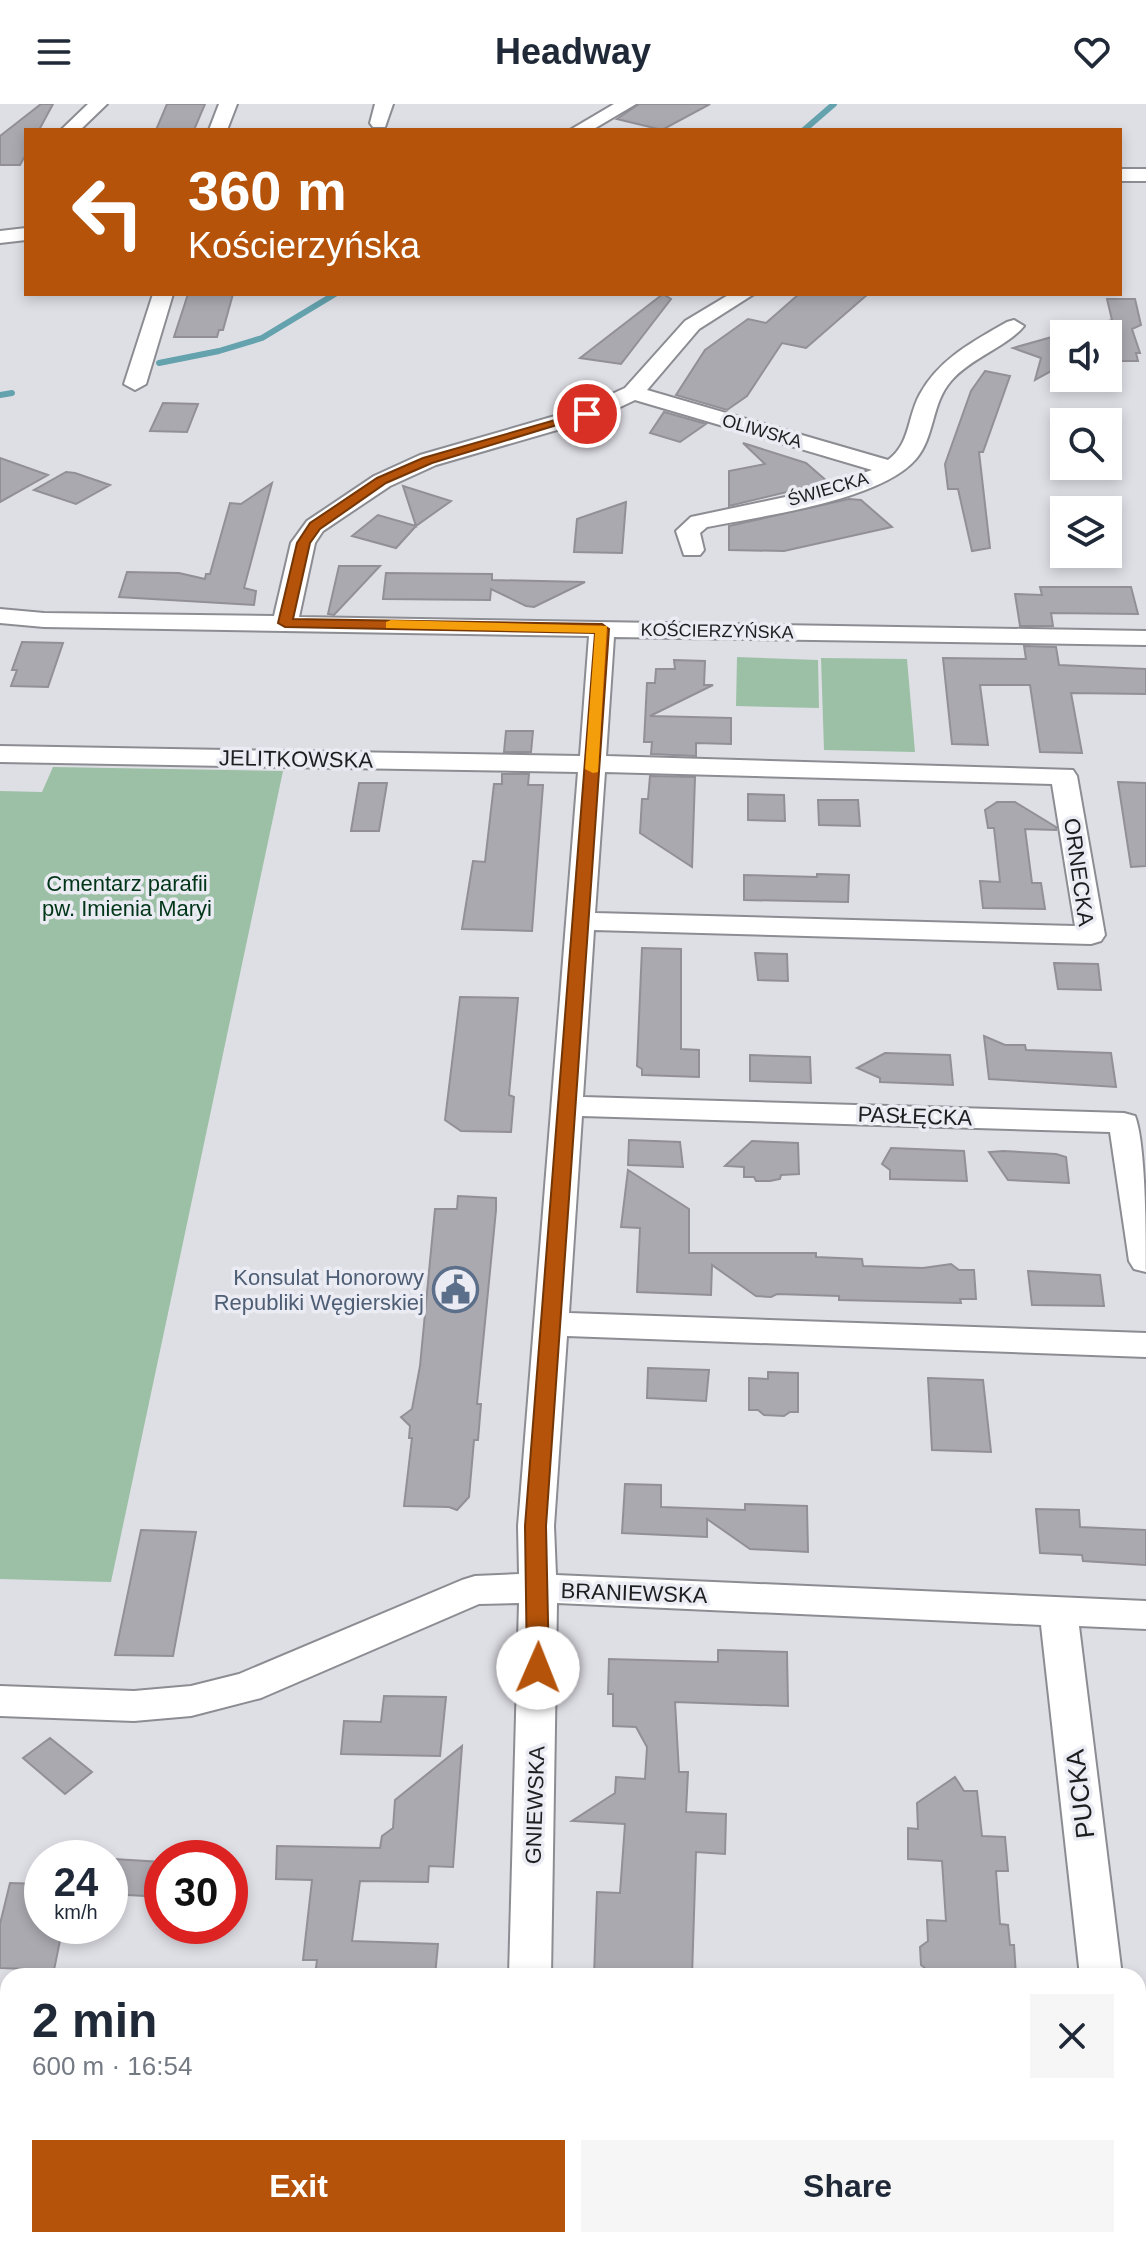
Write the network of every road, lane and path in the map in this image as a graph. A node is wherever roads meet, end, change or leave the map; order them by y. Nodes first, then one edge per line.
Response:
1 (98, 104) edge
2 (228, 104) edge
3 (384, 104) edge
4 (627, 104) edge
5 (379, 123) dead end
6 (72, 128) edge
7 (219, 128) edge
8 (583, 128) edge
9 (1122, 175) edge
10 (1146, 175) edge
11 (24, 234) edge
12 (0, 237) edge
13 (162, 296) edge
14 (741, 296) edge
15 (1014, 326) dead end
16 (135, 384) dead end
17 (633, 393) junction
18 (891, 468) junction
19 (692, 550) dead end
20 (0, 616) edge
21 (285, 623) junction
22 (602, 629) junction
23 (1146, 638) edge
24 (0, 754) edge
25 (593, 764) junction
26 (582, 921) junction
27 (567, 1106) junction
28 (1146, 1261) edge
29 (551, 1324) junction
30 (1146, 1345) edge
31 (537, 1588) junction
32 (1058, 1611) junction
33 (1146, 1615) edge
34 (0, 1701) edge
35 (530, 1968) edge
36 (1100, 1968) edge

1 - 6 street
2 - 7 street
3 - 5 street
4 - 8 street
9 - 10 street
11 - 12 street
13 - 16 street
14 - 17 street
15 - 18 street, ŚWIECKA
17 - 18 street, OLIWSKA
17 - 21 street
18 - 19 street, ŚWIECKA
20 - 21 street, KOŚCIERZYŃSKA
21 - 22 street, KOŚCIERZYŃSKA
22 - 23 street, KOŚCIERZYŃSKA
22 - 25 street, GNIEWSKA
24 - 25 street, JELITKOWSKA
25 - 26 street, GNIEWSKA
25 - 26 street, ORNECKA
26 - 27 street, GNIEWSKA
27 - 28 street, PASŁĘCKA
27 - 29 street, GNIEWSKA
29 - 30 street
29 - 31 street, GNIEWSKA
31 - 32 street, BRANIEWSKA
31 - 34 street, BRANIEWSKA
31 - 35 street, GNIEWSKA
32 - 33 street, BRANIEWSKA
32 - 36 street, PUCKA

